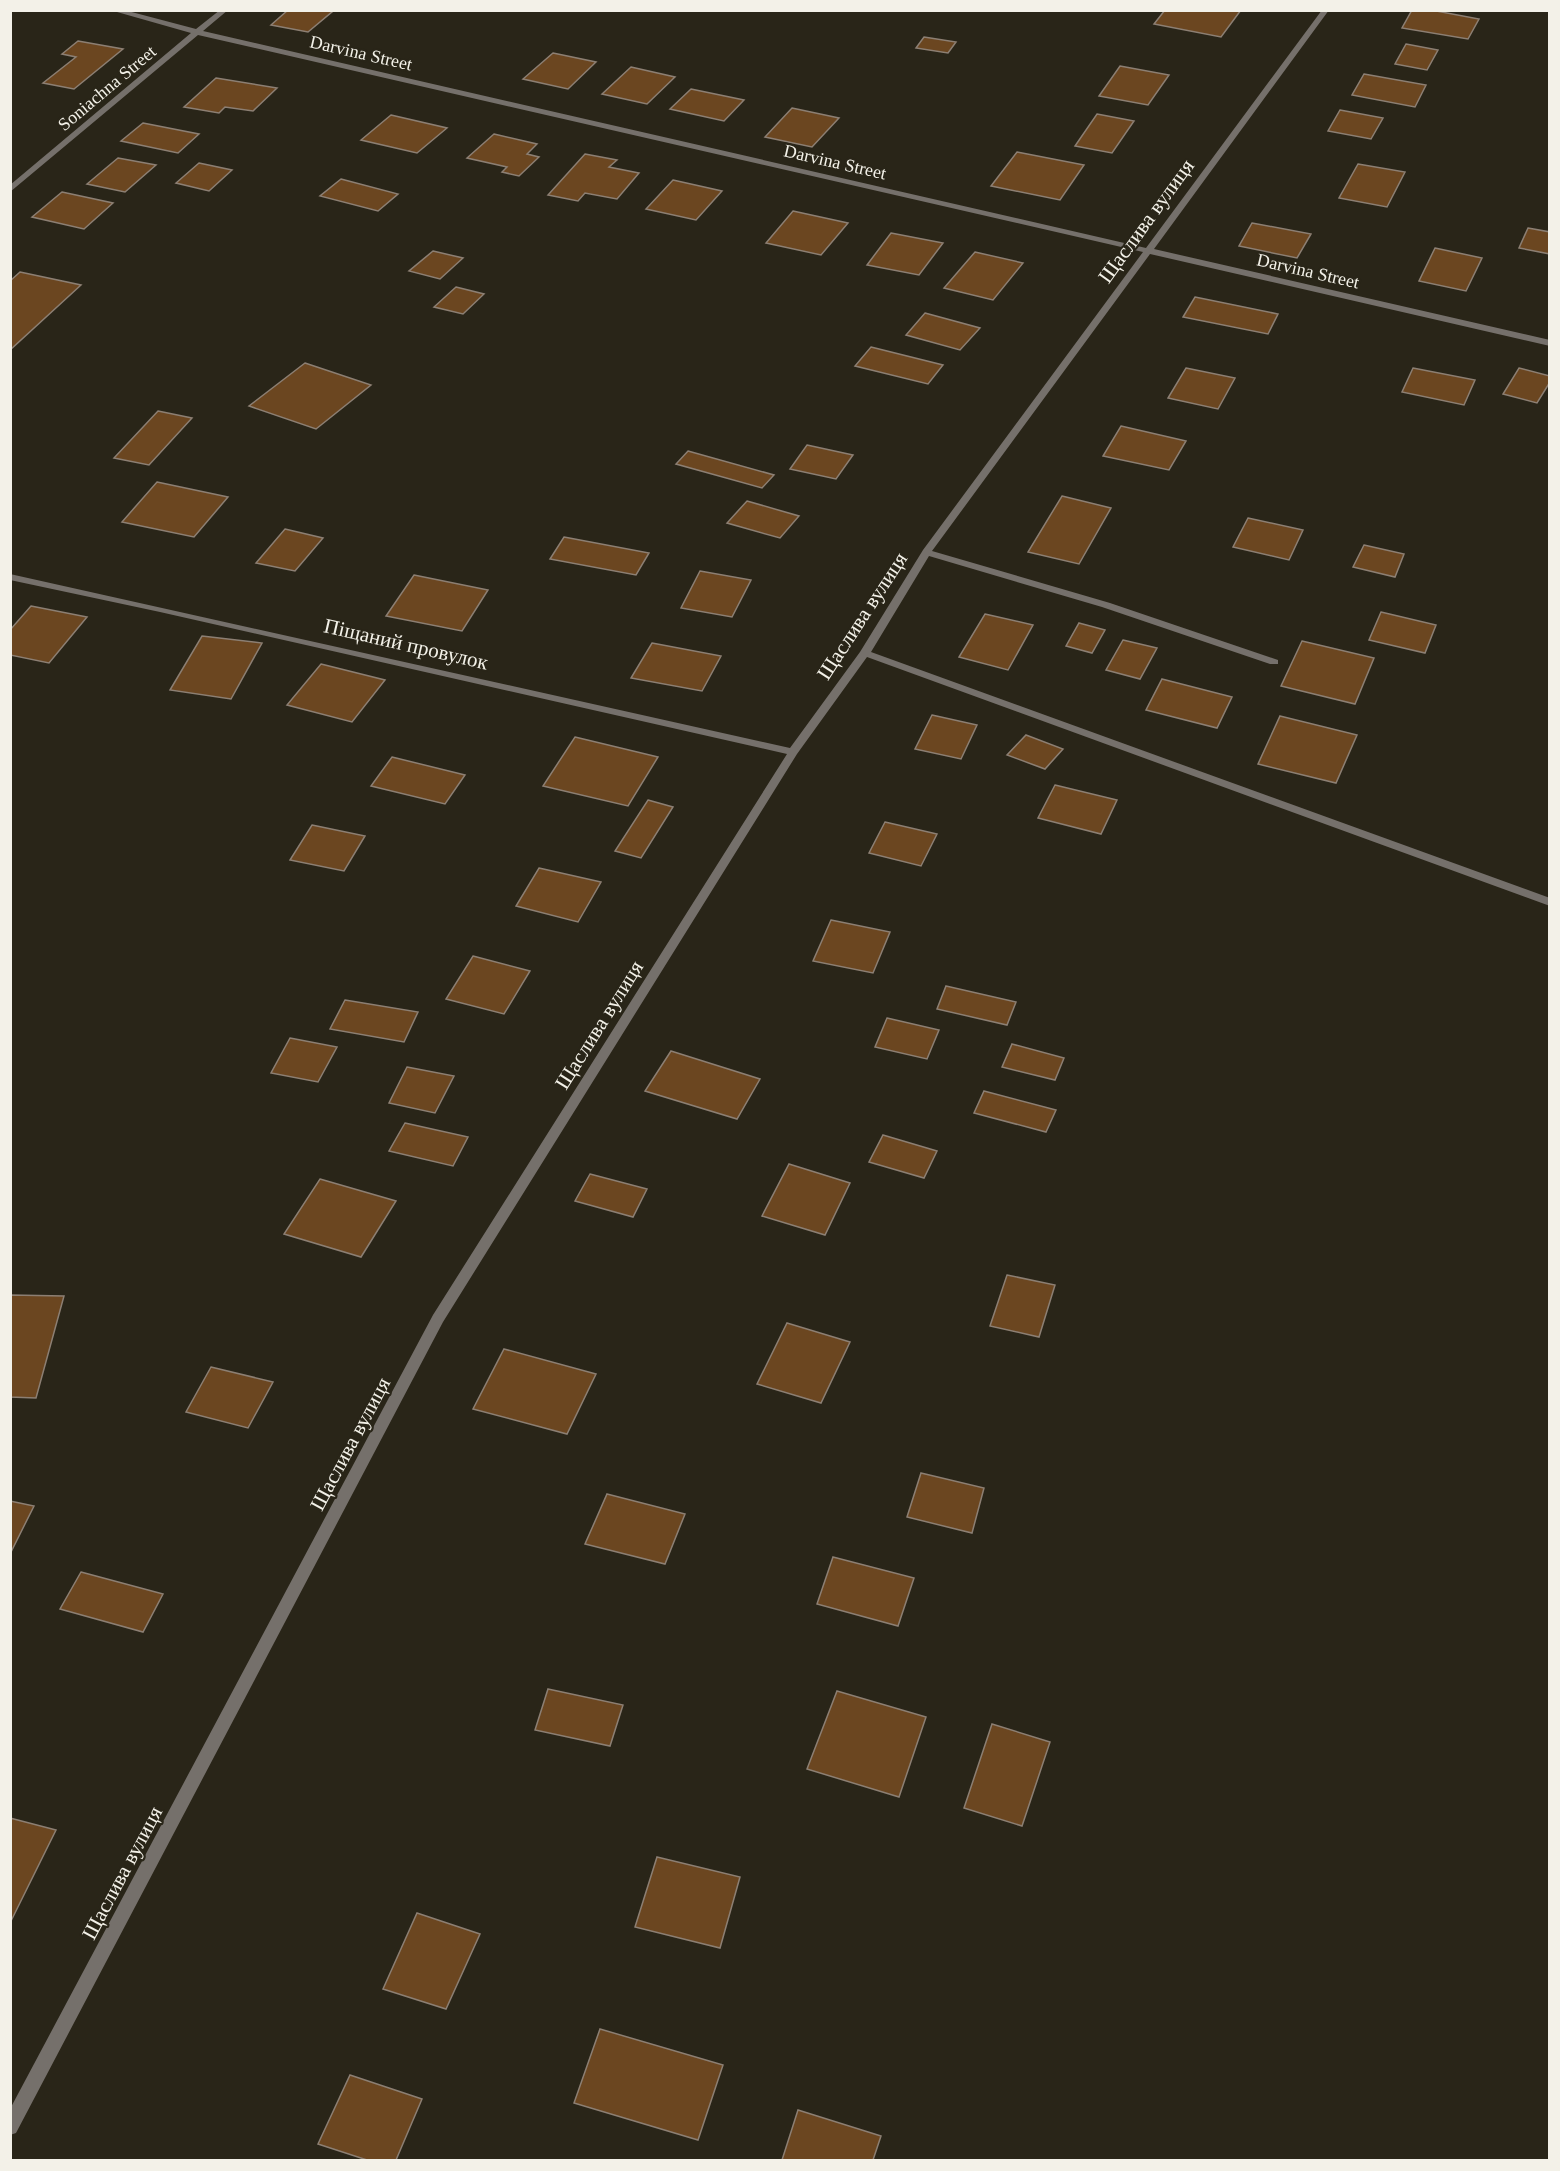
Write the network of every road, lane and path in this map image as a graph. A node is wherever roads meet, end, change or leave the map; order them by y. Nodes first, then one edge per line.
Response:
1 (113, 10) edge
2 (225, 10) edge
3 (1326, 10) edge
4 (197, 32) junction
5 (10, 190) edge
6 (1148, 251) junction
7 (1550, 343) edge
8 (926, 552) junction
9 (10, 577) edge
10 (865, 653) junction
11 (1274, 662) dead end
12 (793, 752) junction
13 (1550, 902) edge
14 (10, 2127) edge

1 - 4 street, Darvina Street
2 - 4 street, Soniachna Street
3 - 6 street, Щаслива вулиця
4 - 5 street, Soniachna Street
4 - 6 street, Darvina Street
6 - 7 street, Darvina Street
6 - 8 street, Щаслива вулиця
8 - 10 street, Щаслива вулиця
8 - 11 street
9 - 12 street, Піщаний провулок
10 - 12 street, Щаслива вулиця
10 - 13 street
12 - 14 street, Щаслива вулиця

